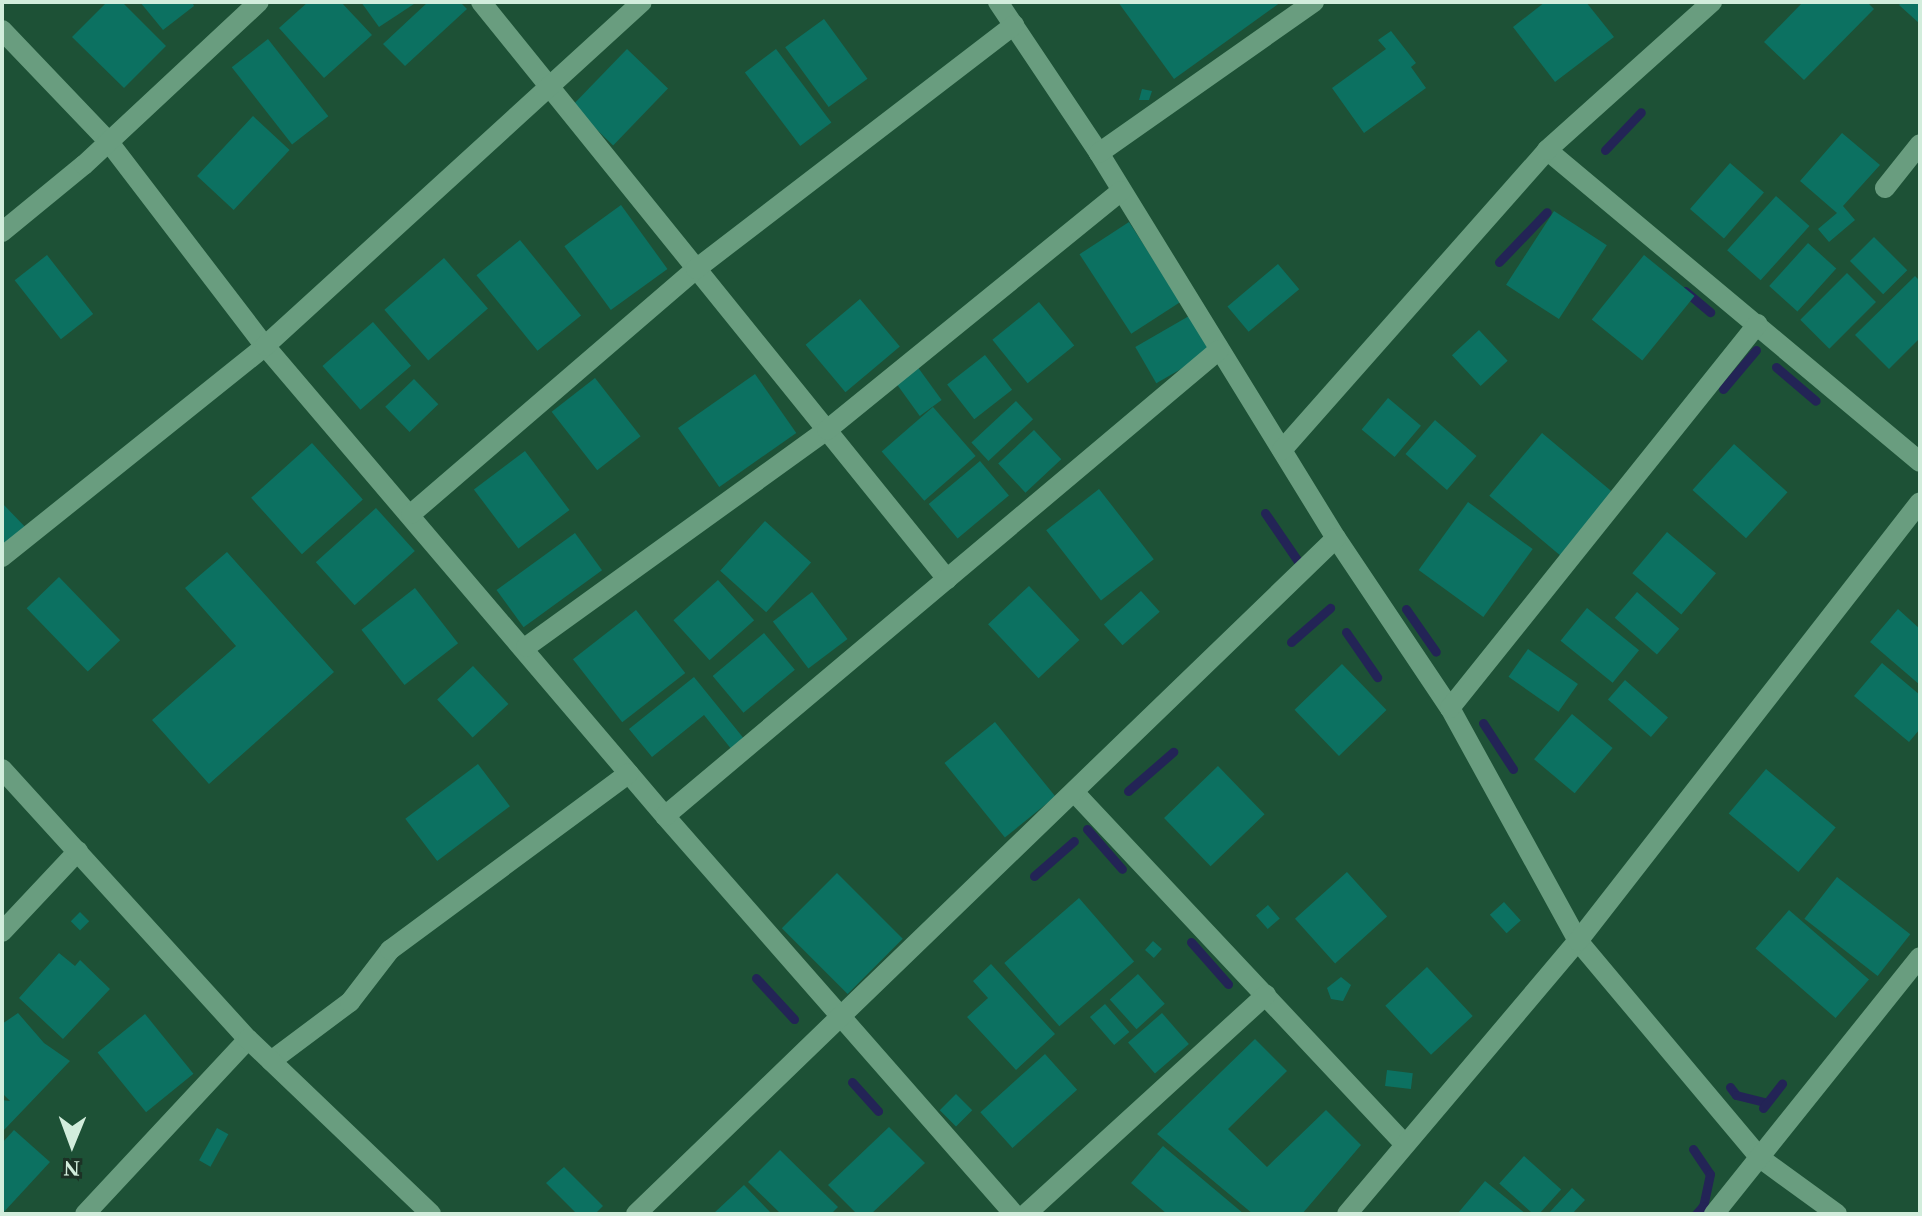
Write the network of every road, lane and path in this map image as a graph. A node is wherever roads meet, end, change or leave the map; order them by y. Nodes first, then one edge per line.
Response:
1 (259, 2) edge
2 (481, 2) edge
3 (642, 2) edge
4 (998, 2) edge
5 (1314, 2) edge
6 (1712, 2) edge
7 (1014, 25) junction
8 (2, 30) edge
9 (548, 87) junction
10 (108, 141) junction
11 (1920, 144) edge
12 (1547, 150) junction
13 (1099, 153) junction
14 (1885, 188) dead end
15 (1121, 191) junction
16 (2, 232) edge
17 (696, 269) junction
18 (1758, 324) junction
19 (265, 346) junction
20 (1219, 350) junction
21 (827, 430) junction
22 (1282, 450) junction
23 (1920, 462) edge
24 (1920, 502) edge
25 (411, 514) junction
26 (1336, 538) junction
27 (2, 557) edge
28 (947, 579) junction
29 (526, 647) junction
30 (1450, 708) junction
31 (2, 769) edge
32 (629, 773) junction
33 (1075, 793) junction
34 (665, 816) junction
35 (78, 851) junction
36 (2, 932) edge
37 (1578, 941) junction
38 (1920, 957) edge
39 (1266, 995) junction
40 (845, 1017) junction
41 (248, 1039) junction
42 (271, 1061) junction
43 (1405, 1144) junction
44 (1760, 1158) junction
45 (85, 1214) edge
46 (431, 1214) edge
47 (636, 1214) edge
48 (1014, 1214) edge
49 (1026, 1214) edge
50 (1347, 1214) edge
51 (1714, 1214) edge
52 (1837, 1214) edge

1 - 10 street
2 - 9 street
3 - 9 street
4 - 7 street
5 - 13 street
6 - 12 street
7 - 13 street
7 - 17 street
8 - 10 street
9 - 17 street
9 - 19 street
10 - 16 street
10 - 19 street
11 - 14 street
12 - 18 street
12 - 22 street
13 - 15 street
15 - 20 street
15 - 21 street
17 - 21 street
17 - 25 street
18 - 23 street
18 - 30 street
19 - 25 street
19 - 27 street
20 - 22 street
20 - 28 street
21 - 28 street
21 - 29 street
22 - 26 street
24 - 37 street
25 - 29 street
26 - 30 street
26 - 33 street
28 - 34 street
29 - 32 street
30 - 37 street
31 - 35 street
32 - 34 street
32 - 42 street
33 - 39 street
33 - 40 street
34 - 40 street
35 - 36 street
35 - 41 street
37 - 43 street
37 - 44 street
38 - 44 street
39 - 43 street
39 - 49 street
40 - 47 street
40 - 48 street
41 - 42 street
41 - 45 street
42 - 46 street
43 - 50 street
44 - 51 street
44 - 52 street

